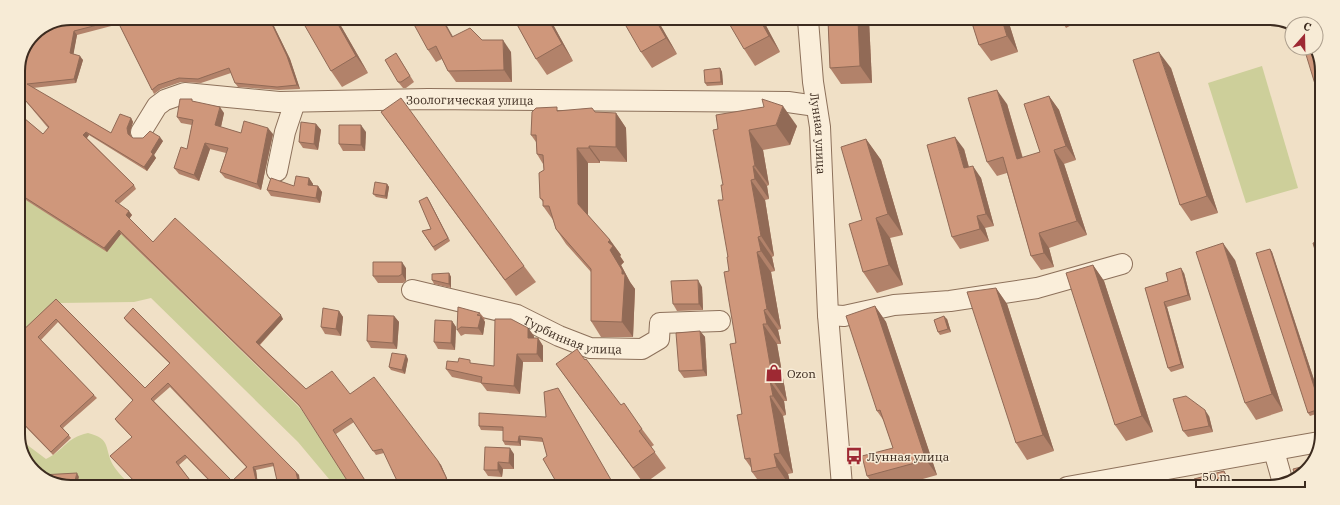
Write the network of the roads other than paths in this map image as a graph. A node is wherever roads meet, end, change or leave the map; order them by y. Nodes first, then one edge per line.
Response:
1 (808, 25) edge
2 (294, 102) junction
3 (816, 106) junction
4 (141, 132) dead end
5 (277, 171) dead end
6 (1122, 264) dead end
7 (412, 290) dead end
8 (828, 315) junction
9 (720, 321) dead end
10 (1314, 443) edge
11 (1274, 451) junction
12 (1282, 479) edge
13 (842, 480) edge
14 (1135, 480) edge

1 - 3 street, Лунная улица
2 - 3 street, Зоологическая улица
2 - 4 street, Зоологическая улица
2 - 5 street
3 - 8 street, Лунная улица
6 - 8 street
7 - 9 street, Турбинная улица
8 - 13 street, Лунная улица
10 - 11 street
11 - 12 street
11 - 14 street

